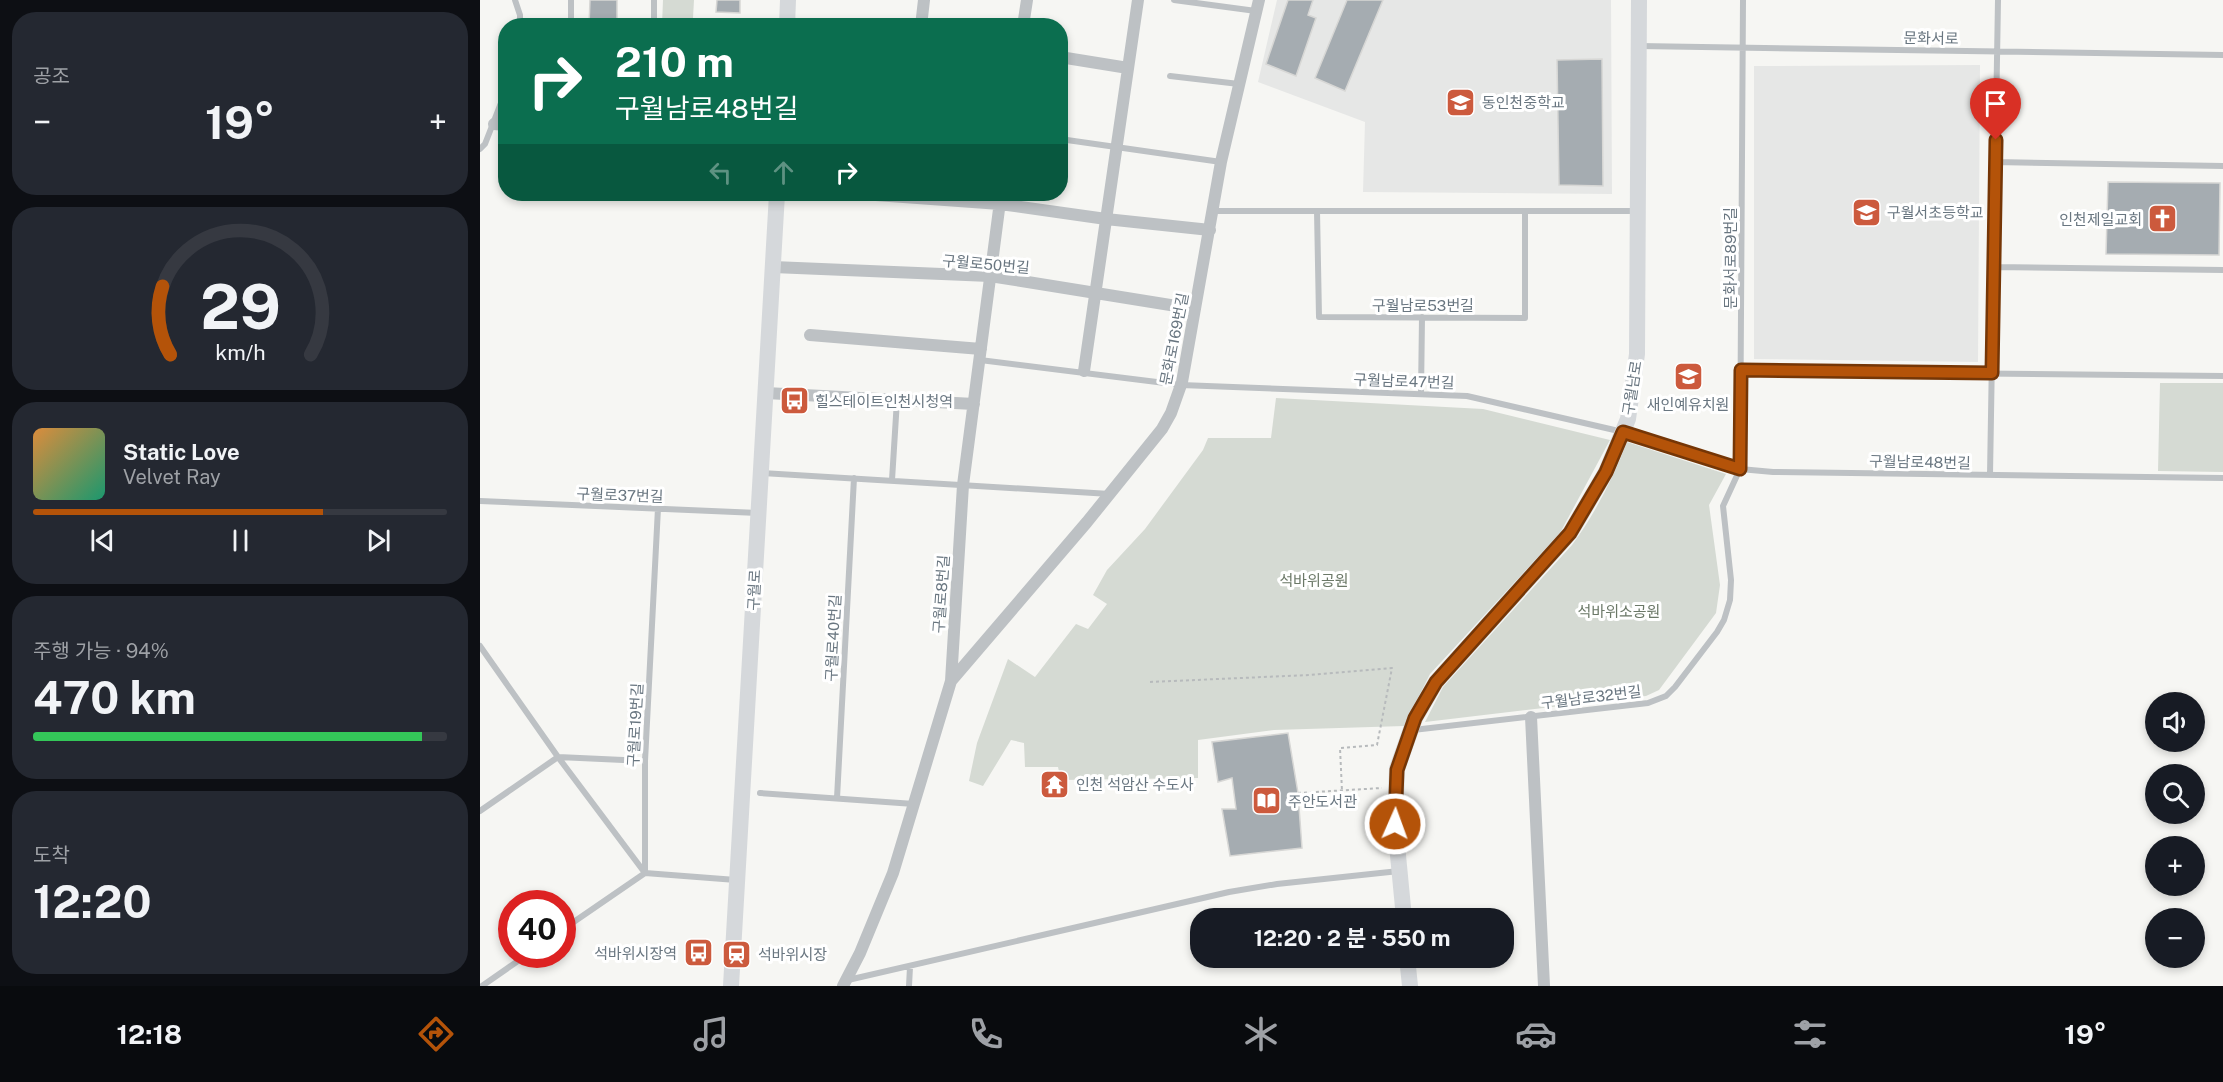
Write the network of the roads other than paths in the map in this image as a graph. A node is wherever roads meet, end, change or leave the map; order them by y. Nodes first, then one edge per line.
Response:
1 (515, 0) edge
2 (571, 0) edge
3 (654, 0) edge
4 (788, 0) edge
5 (924, 0) edge
6 (1027, 0) edge
7 (1138, 0) edge
8 (1174, 0) edge
9 (1639, 0) edge
10 (1743, 0) edge
11 (1998, 0) edge
12 (1258, 5) edge
13 (520, 18) edge
14 (571, 18) edge
15 (654, 18) edge
16 (787, 18) edge
17 (922, 18) edge
18 (1024, 18) edge
19 (1639, 46) junction
20 (1743, 48) junction
21 (1997, 51) junction
22 (2223, 55) edge
23 (1068, 58) edge
24 (1128, 68) junction
25 (1170, 76) dead end
26 (1239, 84) junction
27 (498, 127) edge
28 (1068, 140) edge
29 (1115, 147) junction
30 (480, 149) edge
31 (1221, 162) junction
32 (1995, 162) junction
33 (2223, 165) edge
34 (777, 201) edge
35 (1001, 201) edge
36 (1012, 201) edge
37 (1213, 211) junction
38 (1317, 211) junction
39 (1525, 211) junction
40 (1638, 211) junction
41 (1106, 219) junction
42 (1209, 230) junction
43 (773, 267) junction
44 (1994, 267) junction
45 (2223, 270) edge
46 (990, 276) junction
47 (1096, 293) junction
48 (1195, 309) junction
49 (1422, 317) junction
50 (810, 335) dead end
51 (980, 354) junction
52 (1741, 370) junction
53 (1084, 371) junction
54 (1992, 373) junction
55 (2223, 376) edge
56 (1181, 384) junction
57 (766, 393) junction
58 (1421, 394) junction
59 (897, 400) junction
60 (974, 404) junction
61 (1623, 432) junction
62 (1740, 469) junction
63 (761, 472) junction
64 (1990, 475) junction
65 (854, 478) junction
66 (2223, 478) edge
67 (892, 480) junction
68 (963, 485) junction
69 (1110, 494) junction
70 (480, 501) edge
71 (658, 508) junction
72 (759, 513) junction
73 (480, 646) edge
74 (951, 681) junction
75 (1531, 717) junction
76 (1411, 730) junction
77 (558, 757) junction
78 (645, 761) junction
79 (760, 793) dead end
80 (837, 798) junction
81 (914, 804) junction
82 (480, 811) edge
83 (1400, 871) junction
84 (645, 873) junction
85 (737, 880) junction
86 (1403, 908) edge
87 (576, 920) edge
88 (910, 967) junction
89 (508, 968) edge
90 (1408, 968) edge
91 (845, 983) edge
92 (482, 986) edge
93 (731, 986) edge
94 (909, 986) edge
95 (1410, 986) edge
96 (1544, 986) edge

1 - 13 lane
2 - 14 lane
3 - 15 lane
4 - 16 street
5 - 17 street
6 - 18 street
7 - 24 street
8 - 12 lane
9 - 19 street, 구월남로
10 - 20 lane, 문화서로89번길
11 - 21 lane
12 - 26 street, 문화로169번길
19 - 20 lane, 문화서로
19 - 40 street, 구월남로
20 - 21 lane, 문화서로
20 - 52 lane, 문화서로89번길
21 - 22 lane, 문화서로
21 - 32 lane
23 - 24 street
24 - 29 street
25 - 26 lane
26 - 31 street, 문화로169번길
27 - 30 lane
28 - 29 lane
29 - 31 lane
29 - 41 street
31 - 37 street, 문화로169번길
32 - 33 lane
32 - 44 lane
34 - 43 street, 구월로
35 - 46 street, 구월로8번길
36 - 41 street
37 - 38 lane
37 - 42 street, 문화로169번길
38 - 39 lane
38 - 49 lane, 구월남로53번길
39 - 40 lane
39 - 49 lane, 구월남로53번길
40 - 61 street, 구월남로
41 - 42 street
41 - 47 street
42 - 48 street, 문화로169번길
43 - 46 street, 구월로50번길
43 - 57 street, 구월로
44 - 45 lane
44 - 54 lane
46 - 47 street, 구월로50번길
46 - 51 street, 구월로8번길
47 - 48 street, 구월로50번길
47 - 53 street
48 - 56 street, 문화로169번길
49 - 58 lane
50 - 51 street
51 - 53 lane, 구월남로47번길
51 - 60 street, 구월로8번길
52 - 54 lane
52 - 62 lane, 문화서로89번길
53 - 56 lane, 구월남로47번길
54 - 55 lane
54 - 64 lane
56 - 58 lane, 구월남로47번길
56 - 69 street, 문화로169번길
57 - 59 street
57 - 63 street, 구월로
58 - 61 lane, 구월남로47번길
59 - 60 street
59 - 67 lane
60 - 68 street, 구월로8번길
61 - 62 lane, 구월남로48번길
61 - 76 street, 구월남로
62 - 64 lane, 구월남로48번길
62 - 75 lane, 구월남로32번길
63 - 65 lane
63 - 72 street, 구월로
64 - 66 lane, 구월남로48번길
65 - 67 lane
65 - 80 lane, 구월로40번길
67 - 68 lane
68 - 69 lane
68 - 74 street, 구월로8번길
69 - 74 street, 문화로169번길
70 - 71 lane, 구월로37번길
71 - 72 lane, 구월로37번길
71 - 78 lane, 구월로19번길
72 - 85 street, 구월로
73 - 77 lane
74 - 81 street, 구월로8번길
75 - 76 lane, 구월남로32번길
75 - 96 street
76 - 83 street, 구월남로
77 - 78 lane
77 - 82 lane
77 - 84 lane
78 - 84 lane, 구월로19번길
79 - 80 lane
80 - 81 lane
81 - 91 street, 구월로8번길
83 - 86 street, 구월남로
83 - 88 lane, 구월로8번길
84 - 85 lane
84 - 87 lane
85 - 93 street, 구월로
88 - 91 lane, 구월로8번길
88 - 94 lane
89 - 92 lane
90 - 95 street

